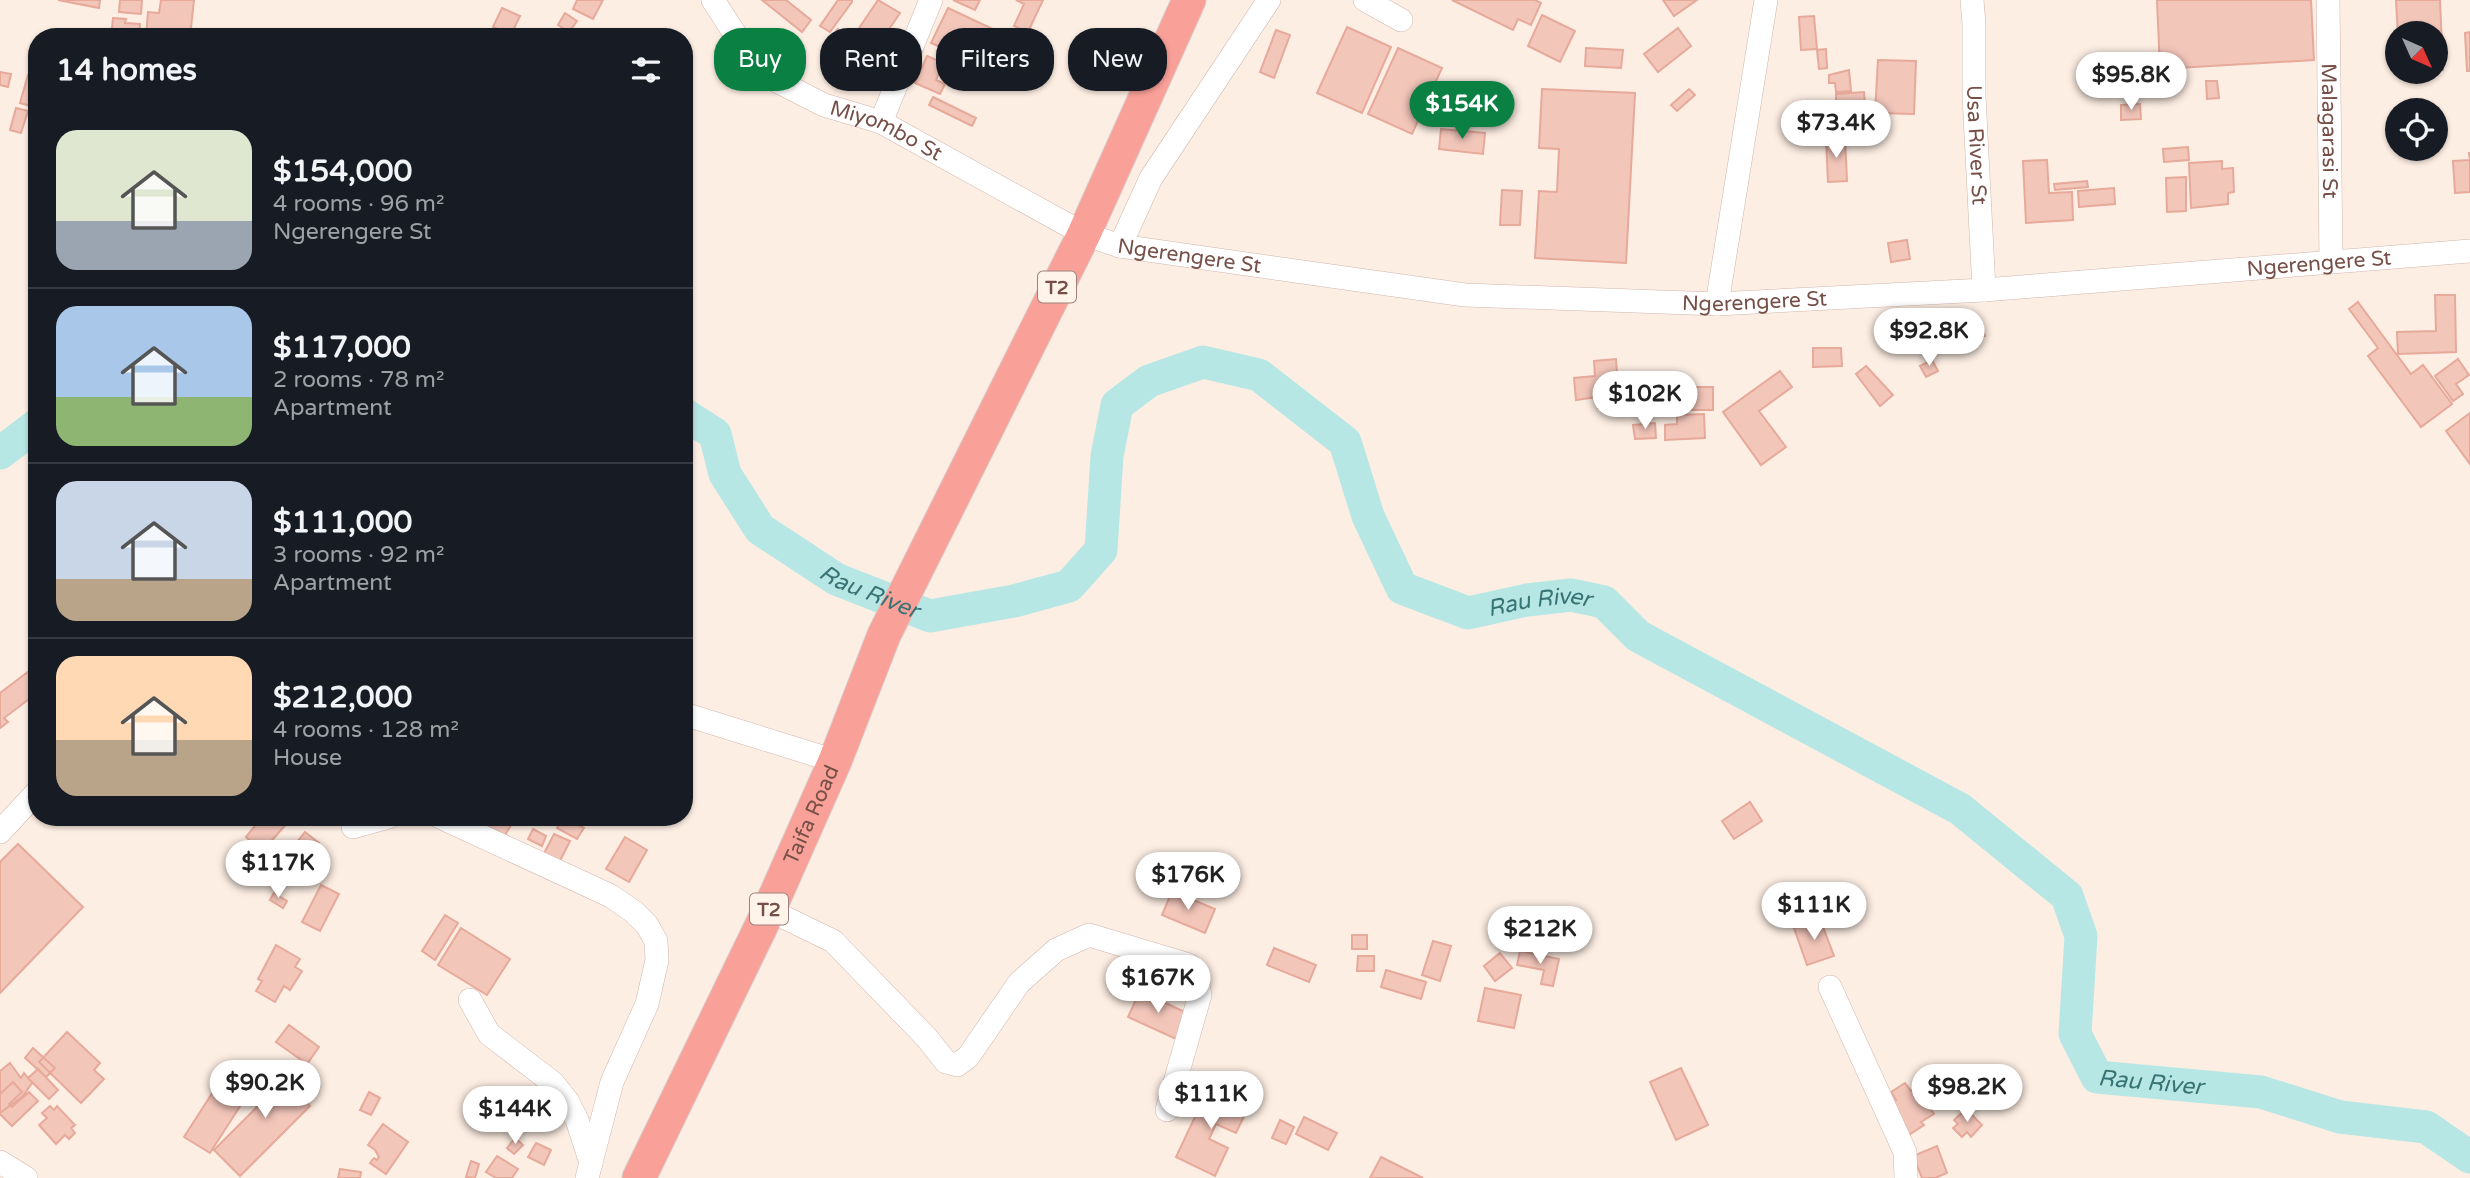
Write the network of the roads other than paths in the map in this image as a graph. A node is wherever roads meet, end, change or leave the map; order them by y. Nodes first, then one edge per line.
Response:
1 (713, 0) edge
2 (931, 0) edge
3 (1189, 0) edge
4 (1269, 0) edge
5 (1365, 0) edge
6 (1766, 0) edge
7 (1972, 0) edge
8 (2328, 0) edge
9 (1401, 20) dead end
10 (881, 122) junction
11 (1084, 234) junction
12 (1120, 246) junction
13 (2470, 251) edge
14 (2332, 261) junction
15 (1984, 290) junction
16 (1717, 304) junction
17 (693, 717) edge
18 (835, 761) junction
19 (28, 802) edge
20 (357, 826) edge
21 (460, 826) edge
22 (353, 827) dead end
23 (0, 832) edge
24 (769, 910) junction
25 (1830, 987) dead end
26 (470, 1000) dead end
27 (1167, 1110) dead end
28 (0, 1162) edge
29 (589, 1170) edge
30 (26, 1178) edge
31 (639, 1178) edge
32 (1906, 1178) edge

1 - 10 street, Miyombo St
2 - 10 street
3 - 11 highway, T2
4 - 12 street
5 - 9 street
6 - 16 street
7 - 15 street, Usa River St
8 - 14 street, Malagarasi St
10 - 11 street, Miyombo St
11 - 12 street, Ngerengere St
11 - 18 highway, Taifa Road / T2
12 - 16 street, Ngerengere St
13 - 14 street, Ngerengere St
14 - 15 street, Ngerengere St
15 - 16 street, Ngerengere St
17 - 18 street
18 - 24 highway, Taifa Road / T2
19 - 23 street
20 - 22 street
21 - 29 street
24 - 27 street
24 - 31 highway, Taifa Road / T2
25 - 32 street
26 - 29 street
28 - 30 street

